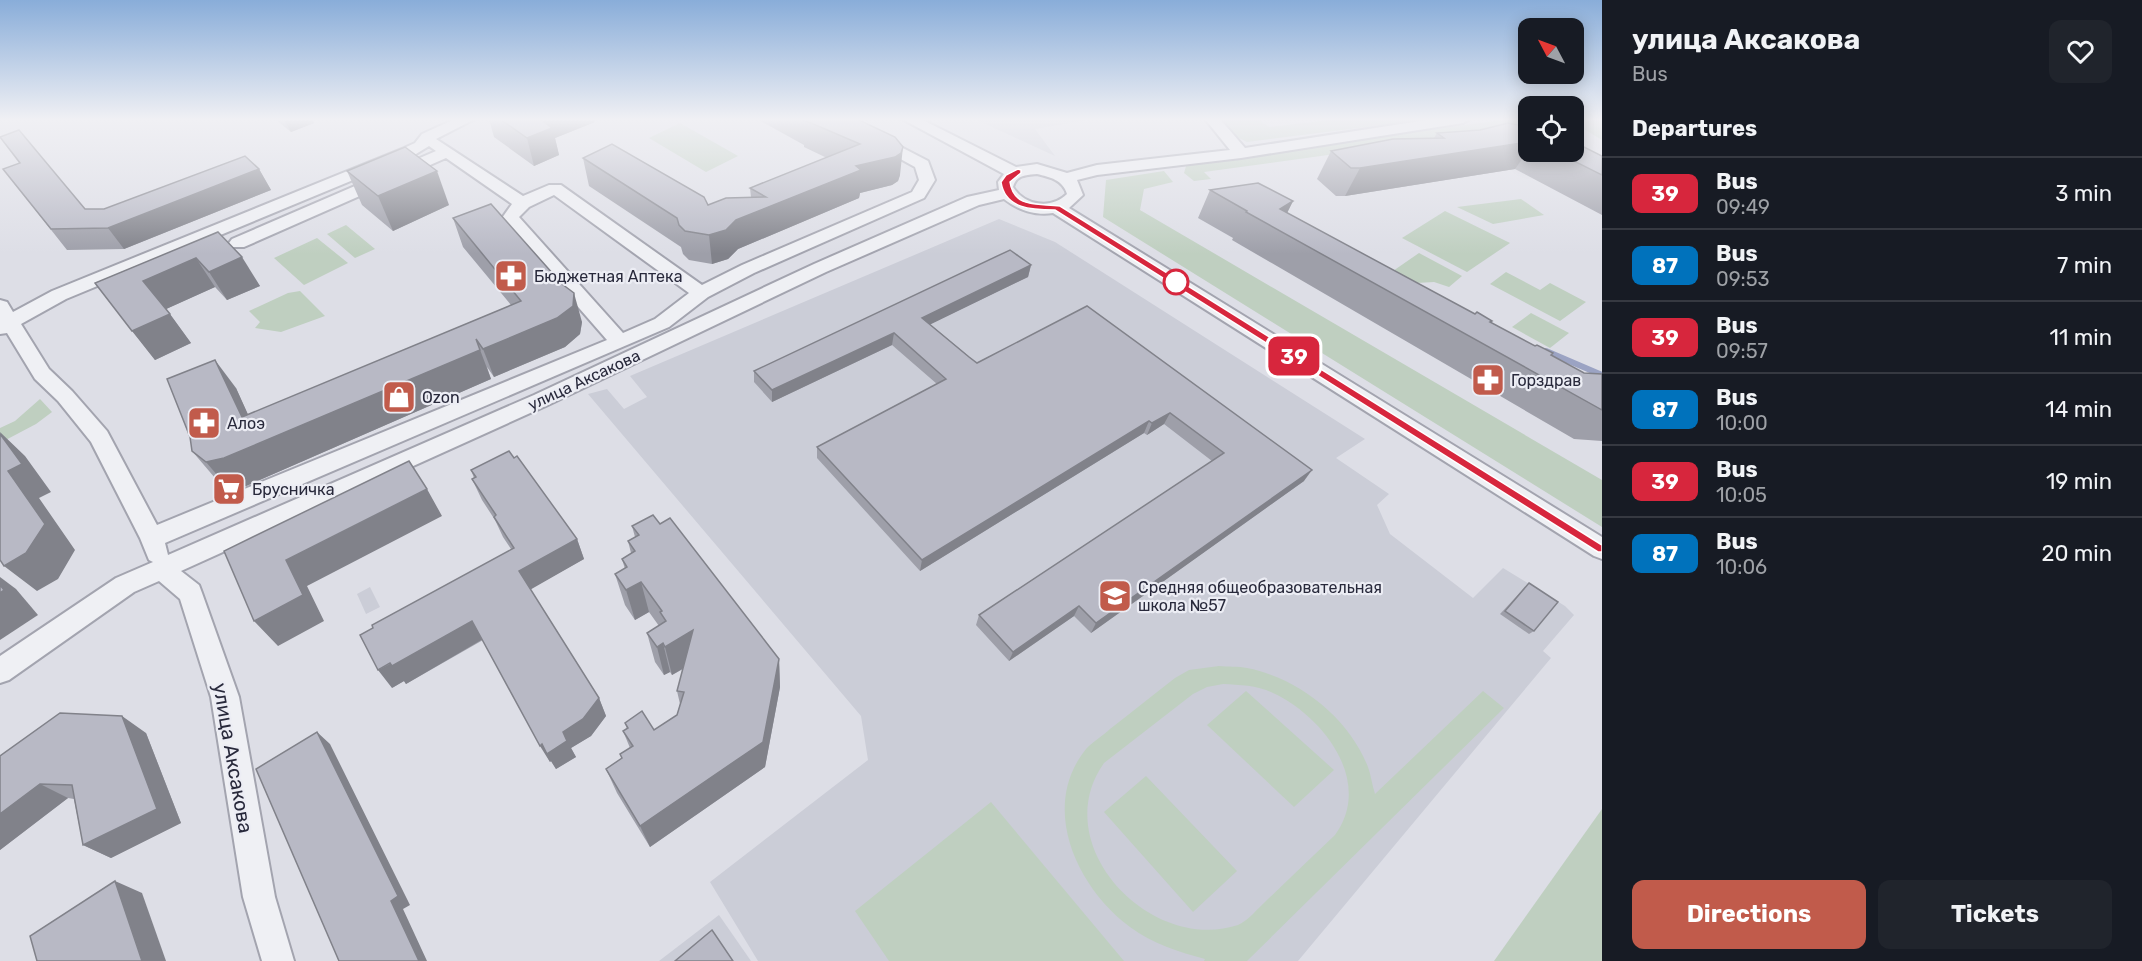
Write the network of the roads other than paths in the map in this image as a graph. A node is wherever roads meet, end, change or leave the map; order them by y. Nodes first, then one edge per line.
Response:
1 (379, 164) edge
2 (420, 164) edge
3 (464, 164) edge
4 (922, 164) edge
5 (980, 164) edge
6 (1150, 164) edge
7 (1066, 178) junction
8 (1011, 183) junction
9 (522, 203) junction
10 (1057, 208) junction
11 (238, 243) dead end
12 (701, 293) junction
13 (3, 319) edge
14 (620, 342) junction
15 (152, 538) junction
16 (1602, 549) edge
17 (162, 569) junction
18 (0, 670) edge
19 (278, 961) edge

1 - 13 street
2 - 11 street
3 - 9 street
4 - 12 street
5 - 8 street
6 - 7 street
7 - 8 street, улица Аксакова
7 - 10 street
8 - 10 street
8 - 17 street, улица Аксакова
9 - 12 street
9 - 14 street
10 - 16 street
12 - 14 street
13 - 15 street
14 - 15 street
15 - 17 street
17 - 18 street, улица Аксакова
17 - 19 street, улица Аксакова

